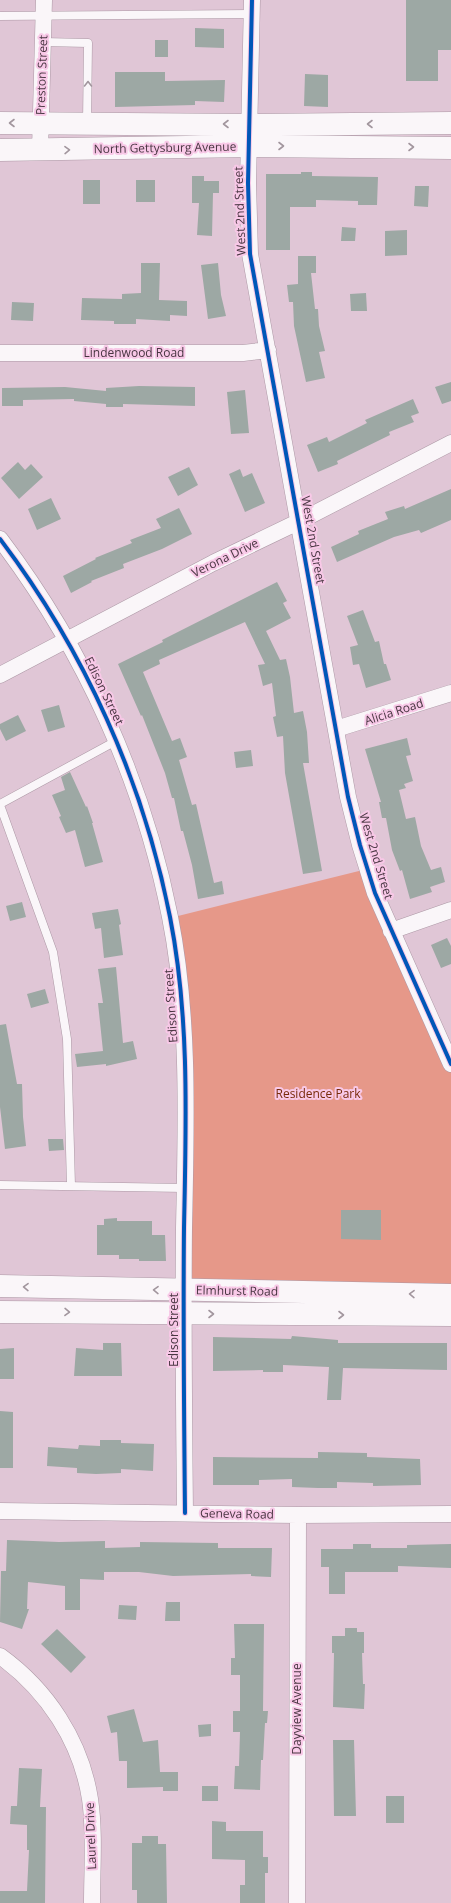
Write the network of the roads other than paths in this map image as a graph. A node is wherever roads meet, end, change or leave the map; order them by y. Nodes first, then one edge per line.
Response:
1 (44, 0) edge
2 (251, 7) edge
3 (0, 16) edge
4 (44, 16) junction
5 (43, 42) junction
6 (0, 123) edge
7 (41, 123) junction
8 (87, 123) junction
9 (451, 123) edge
10 (249, 125) junction
11 (248, 146) junction
12 (451, 148) edge
13 (0, 150) edge
14 (40, 150) junction
15 (268, 350) junction
16 (0, 353) edge
17 (451, 443) edge
18 (298, 522) junction
19 (0, 539) edge
20 (67, 640) junction
21 (0, 675) edge
22 (451, 693) edge
23 (336, 729) junction
24 (116, 741) junction
25 (0, 805) edge
26 (451, 910) edge
27 (391, 931) junction
28 (451, 1064) edge
29 (0, 1184) edge
30 (71, 1186) junction
31 (185, 1188) junction
32 (0, 1286) edge
33 (184, 1290) junction
34 (451, 1295) edge
35 (0, 1312) edge
36 (183, 1314) junction
37 (451, 1315) edge
38 (0, 1511) edge
39 (185, 1513) junction
40 (451, 1514) edge
41 (298, 1515) junction
42 (0, 1656) edge
43 (92, 1903) edge
44 (297, 1903) edge

1 - 4 street, Preston Street
2 - 4 lane
2 - 10 street, West 2nd Street
3 - 4 lane
4 - 5 street, Preston Street
5 - 7 street, Preston Street
8 -> 5 lane
7 -> 6 main road, North Gettysburg Avenue
7 - 8 main road, North Gettysburg Avenue
7 - 14 street, Preston Street
10 -> 8 main road, North Gettysburg Avenue
9 -> 10 main road, North Gettysburg Avenue
10 - 11 street, West 2nd Street
11 -> 12 main road, North Gettysburg Avenue
14 -> 11 main road, North Gettysburg Avenue
11 - 15 street, West 2nd Street
13 - 14 main road, North Gettysburg Avenue
15 - 16 street, Lindenwood Road
15 - 18 street, West 2nd Street
17 - 18 street, Verona Drive
18 - 20 street, Verona Drive
18 - 23 street, West 2nd Street
19 - 20 street, Edison Street
20 - 21 street, Verona Drive
20 - 24 street, Edison Street
22 - 23 street, Alicia Road
23 - 27 street, West 2nd Street
24 - 25 lane
24 - 31 street, Edison Street
25 - 30 lane
26 - 27 street
27 - 28 street, West 2nd Street
29 - 30 lane
30 - 31 lane
31 - 33 street, Edison Street
33 -> 32 main road, Elmhurst Road
34 -> 33 main road, Elmhurst Road
33 - 36 street, Edison Street
35 -> 36 main road, Elmhurst Road
36 -> 37 main road, Elmhurst Road
36 - 39 street, Edison Street
38 - 39 street, Geneva Road
39 - 41 street, Geneva Road
40 - 41 street, Geneva Road
41 - 44 street, Dayview Avenue
42 - 43 street, Laurel Drive

